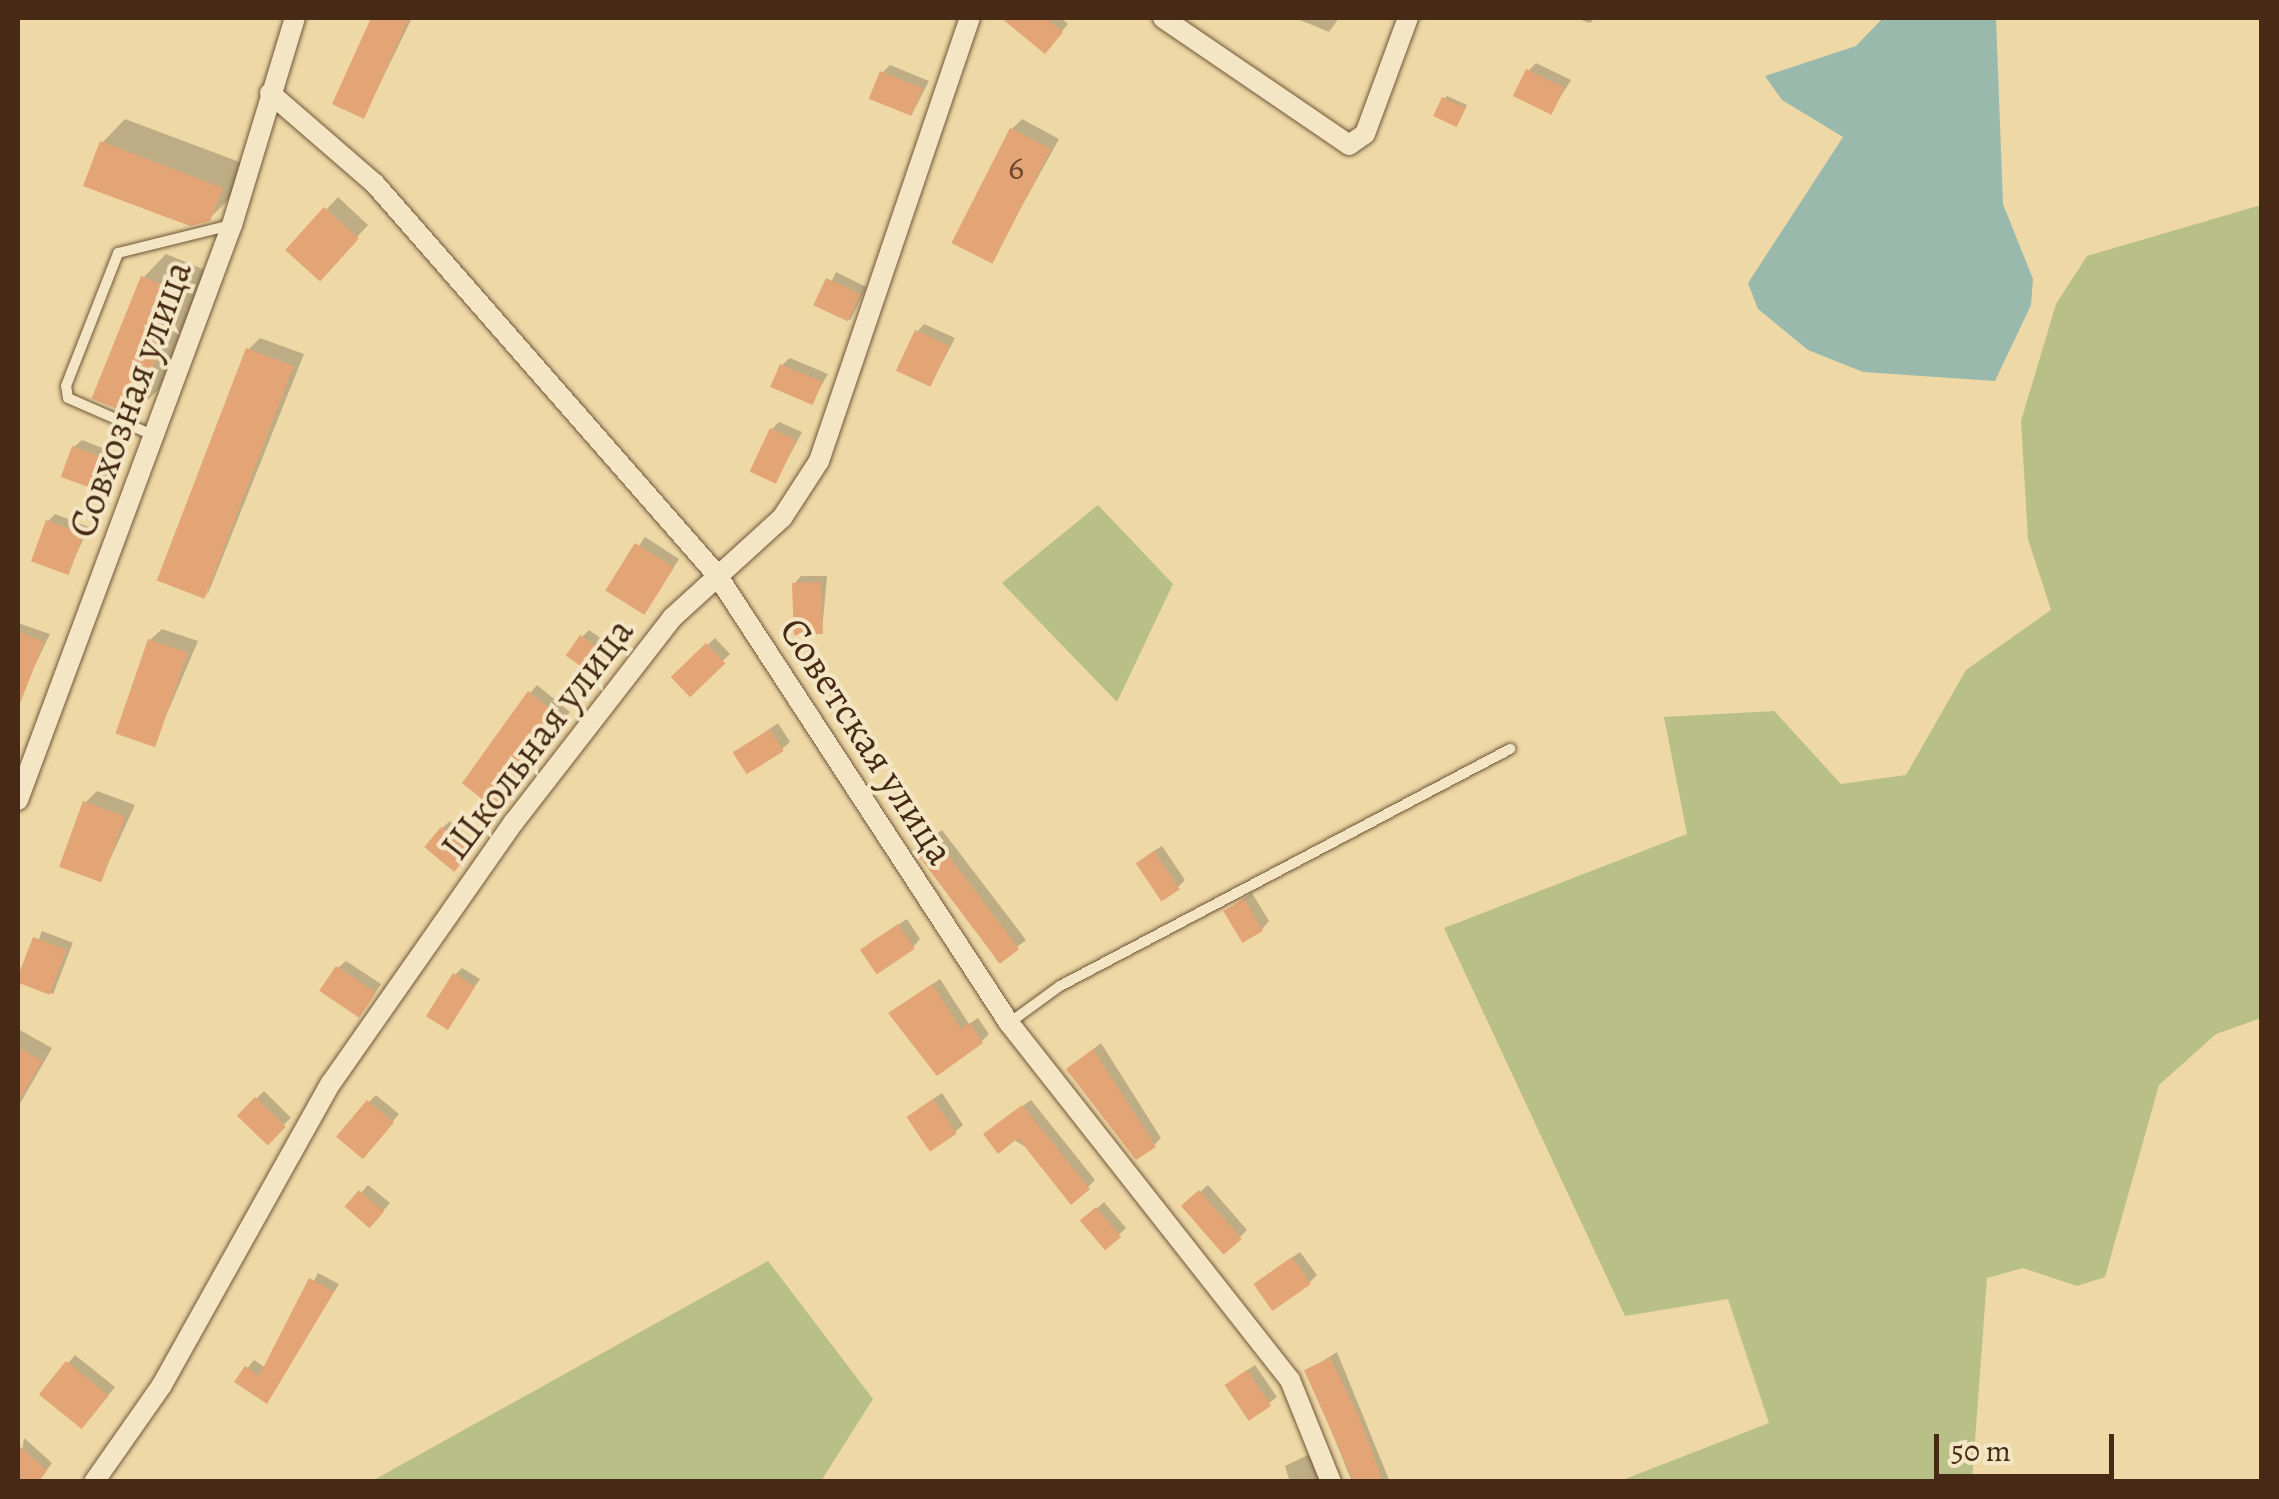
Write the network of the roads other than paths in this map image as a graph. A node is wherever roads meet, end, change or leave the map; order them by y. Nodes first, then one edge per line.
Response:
1 (295, 18) edge
2 (970, 18) edge
3 (1408, 18) edge
4 (1176, 22) edge
5 (270, 93) junction
6 (232, 225) junction
7 (155, 436) junction
8 (717, 575) junction
9 (1510, 749) dead end
10 (18, 800) edge
11 (1009, 1023) junction
12 (94, 1482) edge
13 (1331, 1482) edge

1 - 5 street, Совхозная улица
2 - 8 street, Школьная улица
3 - 4 street
5 - 6 street, Совхозная улица
5 - 8 street, Советская улица
6 - 7 street, Совхозная улица
6 - 7 lane
7 - 10 street, Совхозная улица
8 - 11 street, Советская улица
8 - 12 street, Школьная улица
9 - 11 lane
11 - 13 street, Советская улица

